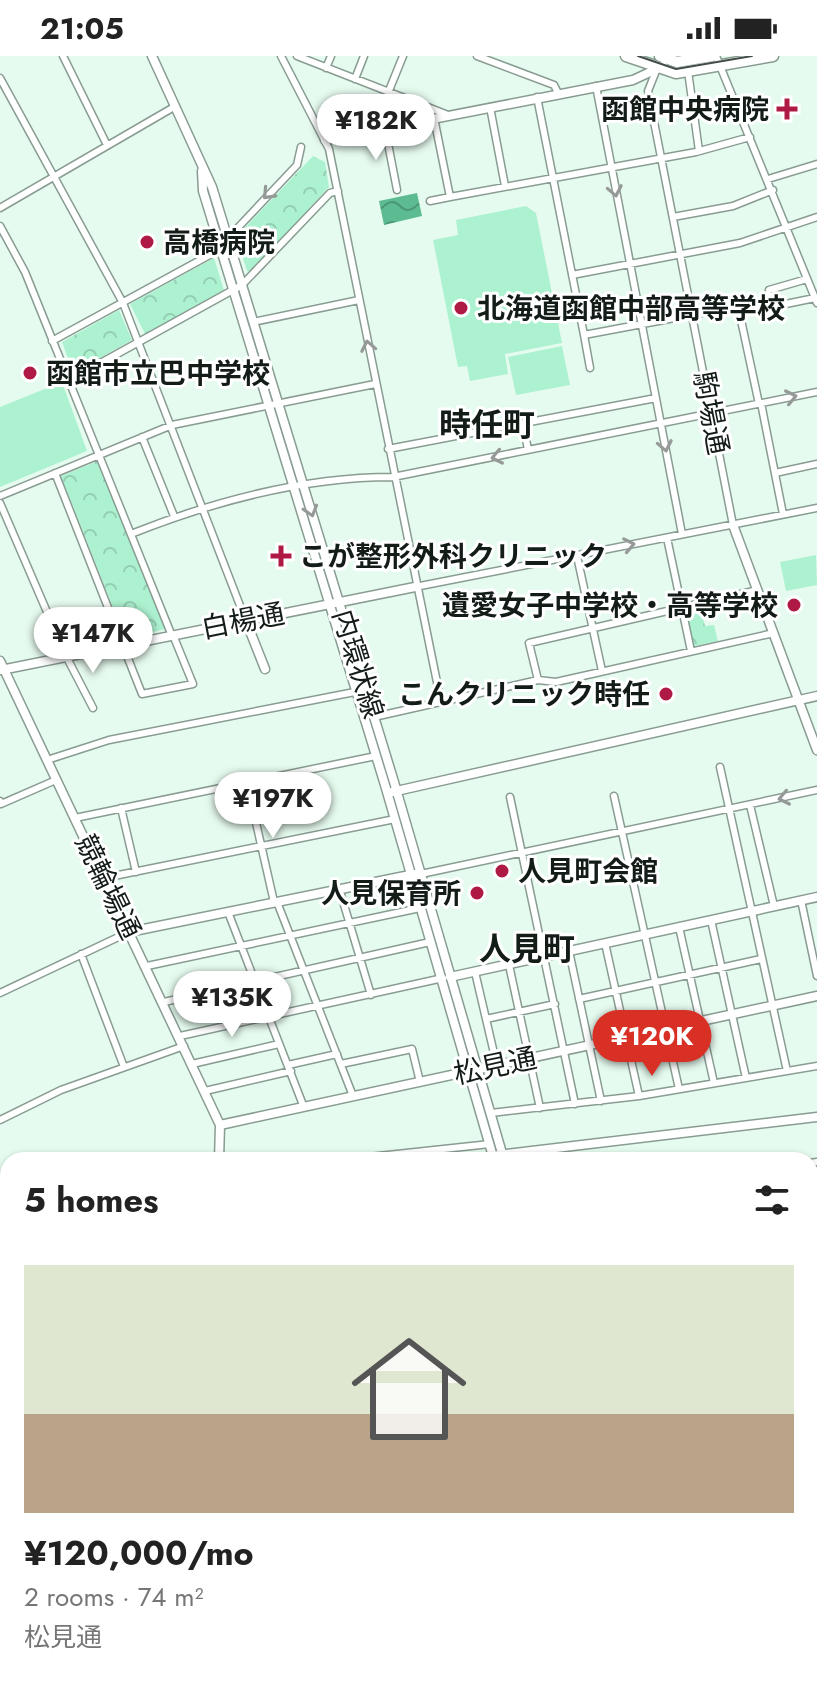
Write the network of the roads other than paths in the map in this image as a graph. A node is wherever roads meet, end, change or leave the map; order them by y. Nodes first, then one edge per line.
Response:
1 (63, 56) edge
2 (152, 56) edge
3 (281, 56) edge
4 (297, 56) edge
5 (331, 56) edge
6 (364, 56) edge
7 (403, 56) edge
8 (477, 56) edge
9 (626, 56) edge
10 (773, 56) edge
11 (665, 58) edge
12 (716, 59) edge
13 (687, 63) edge
14 (326, 68) junction
15 (658, 69) junction
16 (0, 78) edge
17 (355, 79) junction
18 (596, 86) junction
19 (389, 92) junction
20 (558, 93) junction
21 (537, 97) junction
22 (174, 107) junction
23 (490, 107) junction
24 (448, 115) junction
25 (434, 118) junction
26 (385, 128) junction
27 (373, 130) junction
28 (750, 137) junction
29 (325, 140) junction
30 (107, 145) junction
31 (301, 147) dead end
32 (699, 151) junction
33 (661, 157) junction
34 (817, 164) edge
35 (611, 167) junction
36 (202, 171) junction
37 (53, 176) junction
38 (553, 177) junction
39 (768, 179) junction
40 (505, 186) junction
41 (397, 190) dead end
42 (773, 190) junction
43 (338, 191) junction
44 (450, 197) junction
45 (430, 201) dead end
46 (0, 208) edge
47 (673, 217) junction
48 (817, 217) edge
49 (0, 226) edge
50 (786, 226) junction
51 (228, 238) junction
52 (220, 246) junction
53 (679, 254) junction
54 (629, 264) junction
55 (572, 275) junction
56 (807, 279) junction
57 (238, 288) junction
58 (359, 300) junction
59 (816, 300) edge
60 (123, 303) junction
61 (692, 315) junction
62 (253, 322) junction
63 (641, 324) junction
64 (584, 335) junction
65 (52, 341) junction
66 (139, 341) junction
67 (590, 368) dead end
68 (68, 381) junction
69 (375, 384) junction
70 (817, 392) edge
71 (656, 398) junction
72 (760, 403) junction
73 (274, 405) junction
74 (710, 413) junction
75 (523, 423) junction
76 (661, 423) junction
77 (172, 425) junction
78 (142, 437) junction
79 (388, 449) junction
80 (528, 450) junction
81 (99, 454) junction
82 (817, 464) edge
83 (55, 473) junction
84 (775, 473) junction
85 (393, 477) junction
86 (299, 487) junction
87 (0, 496) edge
88 (0, 503) edge
89 (203, 505) junction
90 (817, 508) edge
91 (783, 514) junction
92 (174, 516) junction
93 (733, 525) junction
94 (131, 534) junction
95 (682, 534) junction
96 (667, 538) junction
97 (577, 556) junction
98 (415, 587) junction
99 (758, 590) junction
100 (339, 602) junction
101 (328, 604) junction
102 (681, 608) junction
103 (246, 621) junction
104 (592, 629) junction
105 (774, 633) junction
106 (172, 635) junction
107 (122, 645) junction
108 (691, 651) junction
109 (66, 656) junction
110 (1, 667) edge
111 (265, 669) dead end
112 (602, 671) junction
113 (538, 680) junction
114 (361, 690) junction
115 (817, 696) edge
116 (799, 700) junction
117 (441, 702) junction
118 (93, 708) dead end
119 (374, 717) junction
120 (817, 750) edge
121 (376, 756) junction
122 (47, 760) junction
123 (720, 767) dead end
124 (56, 780) junction
125 (247, 783) junction
126 (817, 790) edge
127 (392, 792) junction
128 (614, 796) dead end
129 (510, 797) dead end
130 (0, 801) edge
131 (750, 805) junction
132 (729, 807) junction
133 (121, 808) junction
134 (75, 818) junction
135 (395, 819) junction
136 (622, 831) junction
137 (259, 846) junction
138 (521, 853) junction
139 (136, 872) junction
140 (416, 874) junction
141 (104, 878) junction
142 (339, 888) junction
143 (817, 897) edge
144 (801, 900) junction
145 (275, 902) junction
146 (774, 906) junction
147 (420, 908) junction
148 (751, 911) junction
149 (228, 912) junction
150 (711, 920) junction
151 (350, 924) junction
152 (679, 927) junction
153 (129, 932) junction
154 (644, 934) junction
155 (290, 937) junction
156 (430, 942) junction
157 (605, 943) junction
158 (240, 946) junction
159 (569, 951) junction
160 (81, 954) junction
161 (546, 957) junction
162 (360, 958) junction
163 (761, 959) junction
164 (509, 965) junction
165 (147, 966) junction
166 (721, 967) junction
167 (303, 970) junction
168 (475, 972) junction
169 (690, 974) junction
170 (817, 976) edge
171 (446, 978) junction
172 (253, 980) junction
173 (655, 982) junction
174 (615, 991) junction
175 (0, 993) edge
176 (371, 995) junction
177 (817, 996) edge
178 (579, 999) junction
179 (164, 1002) junction
180 (555, 1004) junction
181 (317, 1006) junction
182 (772, 1006) junction
183 (520, 1012) junction
184 (731, 1014) junction
185 (268, 1017) junction
186 (486, 1019) junction
187 (700, 1021) junction
188 (665, 1029) junction
189 (180, 1036) junction
190 (626, 1038) junction
191 (279, 1044) junction
192 (184, 1046) junction
193 (588, 1046) junction
194 (565, 1051) junction
195 (337, 1054) junction
196 (531, 1059) junction
197 (192, 1064) junction
198 (341, 1064) junction
199 (497, 1066) junction
200 (817, 1066) edge
201 (124, 1067) junction
202 (289, 1068) junction
203 (787, 1071) junction
204 (473, 1072) junction
205 (746, 1078) junction
206 (420, 1082) junction
207 (714, 1083) junction
208 (679, 1089) junction
209 (205, 1091) junction
210 (353, 1096) junction
211 (639, 1096) junction
212 (601, 1101) junction
213 (575, 1104) junction
214 (303, 1105) junction
215 (540, 1108) junction
216 (491, 1113) junction
217 (817, 1117) edge
218 (0, 1120) edge
219 (220, 1125) junction
220 (490, 1144) junction
221 (219, 1152) edge
222 (416, 1152) edge
223 (496, 1152) edge
224 (498, 1152) edge
225 (539, 1152) edge

1 - 30 street
2 - 22 street, 内環状線
3 - 29 street
4 - 14 street
5 - 14 street
6 - 17 street
7 - 19 street
8 - 20 street
9 - 15 main road
10 - 12 main road
11 - 13 main road
11 - 15 street
12 - 13 main road
12 - 28 street
13 - 15 main road
13 - 32 street
14 - 17 street
15 - 18 street
15 - 33 street, 駒場通
16 - 37 street
17 - 19 street
18 - 20 street
18 - 35 street
19 - 24 street
19 - 27 street
20 - 21 street
21 - 23 street
21 - 38 street
22 - 30 street
22 - 36 street, 内環状線
23 - 24 street
23 - 40 street
24 - 25 street
25 - 26 street
25 - 44 street
26 - 27 street
26 - 41 street
27 - 29 street
28 - 32 street
28 - 39 street
29 - 43 street
30 - 37 street
31 -> 51 street
32 - 33 street
33 - 35 street
33 - 47 street, 駒場通
34 - 39 street
35 - 38 street
35 -> 54 street
36 - 51 street, 内環状線
36 - 52 street, 内環状線
37 - 46 street
37 - 60 street
38 - 40 street
38 - 55 street
39 - 42 street
40 - 44 street
42 - 47 street
42 - 50 street
43 - 57 street
43 - 58 street
44 - 45 street
47 - 53 street, 駒場通
48 - 50 street
49 - 65 street
50 - 53 street
50 - 56 street
51 - 52 street
51 - 57 street, 内環状線
52 - 57 street, 内環状線
52 - 60 street
53 - 54 street
53 - 61 street, 駒場通
54 - 55 street
54 - 63 street
55 - 64 street
56 - 59 street
56 - 59 street
57 - 62 street, 内環状線
57 - 66 street
57 - 73 street, 内環状線
58 - 62 street
69 -> 58 street
60 - 65 street
60 - 66 street
61 - 63 street
61 - 72 street
61 - 74 street, 駒場通
62 - 73 street, 内環状線
63 - 64 street
63 - 71 street
64 - 67 street
65 - 68 street
66 - 68 street
66 - 77 street
68 - 81 street
69 - 73 street
69 - 79 street
72 -> 70 street
71 - 75 street
71 - 76 street
72 - 74 street
72 - 84 street
73 - 77 street
73 - 86 street, 内環状線
74 - 76 street
74 - 93 street, 駒場通
75 - 79 street
75 - 80 street
76 - 80 street
76 -> 95 street
77 - 78 street
77 - 89 street
78 - 81 street
78 - 92 street
79 - 85 street
80 -> 85 street
81 - 83 street
81 - 94 street
82 - 84 street
83 - 87 street
83 - 107 street
84 - 91 street
85 - 86 street
85 - 98 street
86 - 89 street
86 -> 100 street, 内環状線
86 - 101 street, 内環状線
88 - 109 street
89 - 92 street
89 - 103 street
90 - 91 street, 白楊通
91 - 93 street, 白楊通
92 - 94 street
93 - 95 street, 白楊通
93 - 99 street, 駒場通
94 - 106 street
95 - 96 street, 白楊通
97 -> 96 street, 白楊通
96 - 102 street
97 - 98 street, 白楊通
97 - 104 street
98 - 100 street, 白楊通
98 - 117 street
99 - 102 street
99 - 105 street, 駒場通
100 - 101 street, 白楊通
100 - 114 street, 内環状線
101 - 103 street, 白楊通
101 - 114 street, 内環状線
102 - 104 street
102 - 108 street
103 - 106 street, 白楊通
103 - 111 street
104 - 112 street
104 - 113 street
105 - 108 street
105 - 116 street, 駒場通
106 - 107 street, 白楊通
106 - 107 street
107 - 109 street, 白楊通
108 - 112 street
109 - 110 street, 白楊通
109 - 118 street
110 - 122 street, 競輪場通
112 - 113 street
113 - 117 street
114 - 119 street, 内環状線
114 - 121 street, 内環状線
114 - 122 street
115 - 116 street
116 - 120 street, 駒場通
116 - 127 street
117 - 119 street
119 - 127 street, 内環状線
121 - 125 street
121 - 127 street, 内環状線
122 - 124 street, 競輪場通
123 - 132 street
124 - 130 street
124 - 134 street, 競輪場通
125 - 133 street
125 - 137 street
126 -> 131 street
127 - 135 street, 内環状線
127 - 140 street, 内環状線
128 - 136 street
129 - 138 street
131 - 132 street
131 - 146 street
132 - 136 street
132 - 148 street
133 - 134 street
133 - 139 street
134 - 141 street, 競輪場通
135 - 137 street
135 - 140 street, 内環状線
136 - 138 street
136 - 154 street
137 - 139 street
137 - 145 street
138 - 140 street
138 - 161 street
139 - 141 street
140 - 142 street
140 - 147 street, 内環状線
140 - 171 street, 内環状線
141 - 153 street, 競輪場通
142 - 145 street
142 - 151 street
143 - 144 street
144 - 146 street
144 - 170 street
145 - 149 street
145 - 155 street
146 - 148 street
147 - 151 street
147 - 156 street, 内環状線
148 - 150 street
148 - 163 street
149 - 153 street
149 - 158 street
150 - 152 street
150 - 166 street
151 - 155 street
151 - 162 street
152 - 154 street
152 - 169 street
153 - 160 street
153 - 165 street, 競輪場通
154 - 157 street
154 - 173 street
155 - 158 street
155 - 167 street
156 - 162 street
156 - 171 street, 内環状線
157 - 159 street
157 - 174 street
158 - 165 street
158 - 172 street
159 - 161 street
159 - 178 street
160 - 175 street
160 - 201 street
161 - 164 street
161 - 180 street
162 - 167 street
162 - 176 street
163 - 166 street
163 - 182 street
164 - 168 street
164 - 183 street
165 - 179 street, 競輪場通
166 - 169 street
166 - 184 street
167 - 172 street
167 - 181 street
168 - 171 street
168 - 186 street
169 - 173 street
169 - 187 street
171 - 176 street
171 - 204 street, 内環状線
172 - 179 street
172 - 185 street
173 - 174 street
173 - 188 street
174 - 178 street
174 - 190 street
176 - 181 street
177 - 182 street, 松見通
178 - 193 street
179 - 189 street, 競輪場通
180 - 183 street
180 - 194 street
181 - 185 street
181 - 195 street
182 - 184 street, 松見通
182 - 203 street
183 - 186 street
183 - 196 street
184 - 187 street, 松見通
184 - 205 street
185 - 189 street
185 - 191 street
186 - 199 street
187 - 188 street, 松見通
187 - 207 street
188 - 190 street, 松見通
188 - 208 street
189 - 192 street, 競輪場通
190 - 193 street, 松見通
190 - 211 street
191 - 197 street
191 - 202 street
192 - 197 street, 競輪場通
192 - 201 street
193 - 194 street, 松見通
193 - 212 street
194 - 196 street, 松見通
194 - 213 street
195 - 198 street
195 - 202 street
196 - 199 street, 松見通
196 - 215 street
197 - 209 street, 競輪場通
198 - 206 street
198 - 210 street
199 - 204 street, 松見通
200 - 203 street
201 - 218 street
202 - 209 street
202 - 214 street
203 - 205 street
204 - 206 street, 松見通
204 - 216 street, 内環状線
204 - 220 street, 内環状線
205 - 207 street
206 - 210 street, 松見通
207 - 208 street
208 - 211 street
209 - 219 street, 競輪場通
210 - 214 street, 松見通
211 - 212 street
212 - 213 street
213 - 215 street
214 - 219 street, 松見通
215 - 216 street
216 - 224 street, 内環状線
217 - 225 street
219 - 221 street, 競輪場通
220 - 222 street
220 - 223 street, 内環状線

